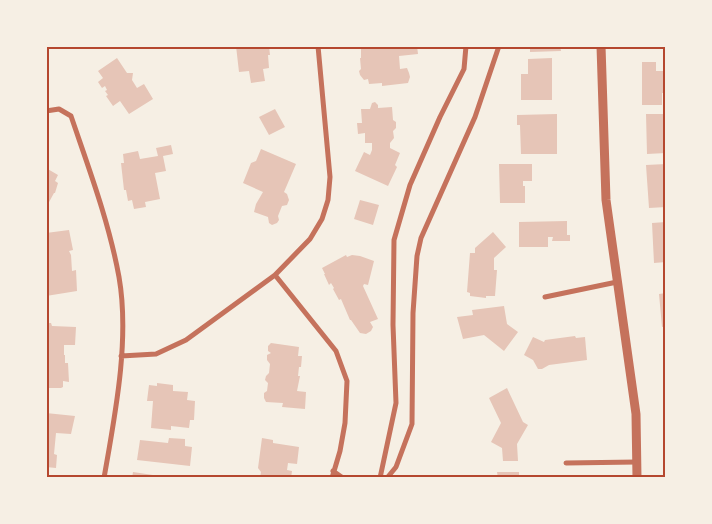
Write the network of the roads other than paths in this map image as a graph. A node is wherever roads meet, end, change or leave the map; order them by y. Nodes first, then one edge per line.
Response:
1 (318, 46) edge
2 (466, 46) edge
3 (499, 46) edge
4 (601, 46) edge
5 (46, 112) edge
6 (275, 275) junction
7 (617, 282) junction
8 (545, 297) dead end
9 (121, 356) junction
10 (637, 462) junction
11 (566, 463) dead end
12 (333, 471) junction
13 (104, 478) edge
14 (332, 478) edge
15 (343, 478) edge
16 (380, 478) edge
17 (387, 478) edge
18 (637, 478) edge

1 - 6 street
2 - 16 street
3 - 17 street
4 - 7 street
5 - 9 street
6 - 9 street
6 - 12 street
7 - 8 street
7 - 10 street
9 - 13 street
10 - 11 street
10 - 18 street
12 - 14 street
12 - 15 street

